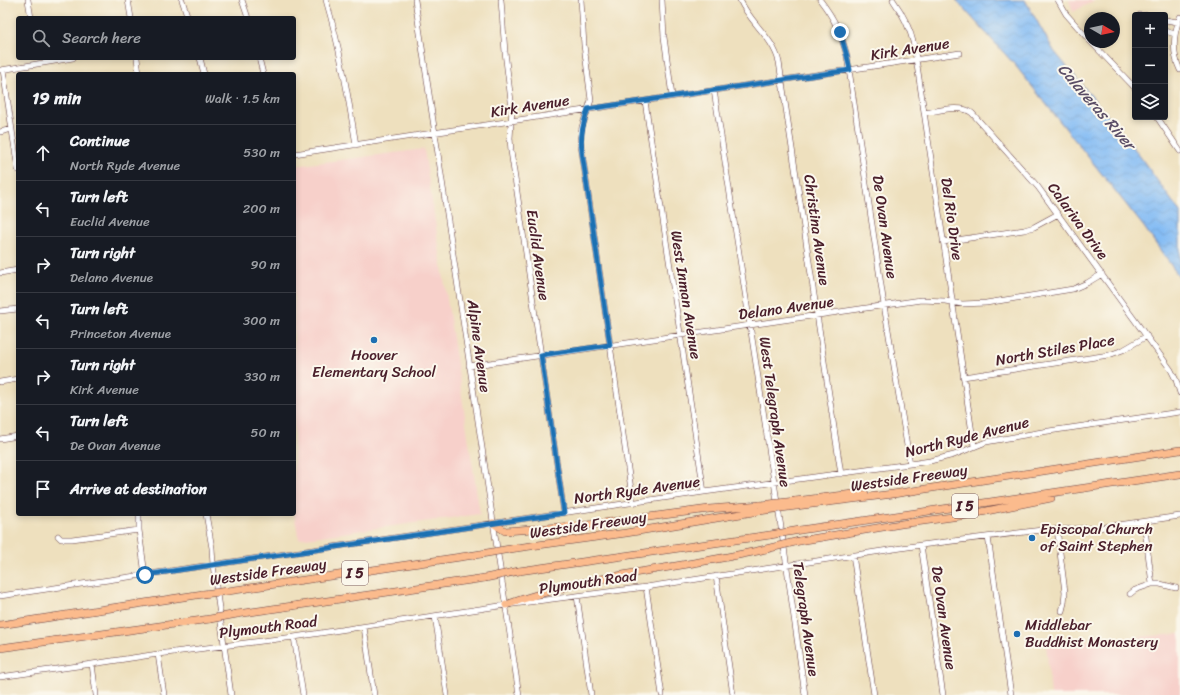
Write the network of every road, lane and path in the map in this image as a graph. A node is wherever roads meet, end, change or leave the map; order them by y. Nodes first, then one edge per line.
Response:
1 (28, 0) edge
2 (128, 0) edge
3 (182, 0) edge
4 (242, 0) edge
5 (326, 0) edge
6 (415, 0) edge
7 (501, 0) edge
8 (581, 0) edge
9 (662, 0) edge
10 (740, 0) edge
11 (820, 0) edge
12 (893, 0) edge
13 (1058, 0) edge
14 (31, 16) edge
15 (131, 16) edge
16 (187, 16) edge
17 (247, 16) edge
18 (1168, 20) edge
19 (1179, 20) edge
20 (1168, 32) edge
21 (1084, 33) edge
22 (1175, 34) junction
23 (1098, 48) edge
24 (960, 53) dead end
25 (50, 60) edge
26 (137, 60) edge
27 (200, 60) edge
28 (260, 60) edge
29 (917, 60) junction
30 (39, 61) edge
31 (2, 70) edge
32 (850, 70) junction
33 (1180, 70) edge
34 (139, 72) edge
35 (204, 72) edge
36 (262, 72) edge
37 (782, 80) junction
38 (1132, 85) edge
39 (714, 90) junction
40 (672, 96) junction
41 (644, 101) junction
42 (588, 109) junction
43 (924, 113) junction
44 (1160, 120) edge
45 (511, 121) junction
46 (12, 129) junction
47 (0, 132) edge
48 (435, 133) junction
49 (356, 145) junction
50 (1180, 151) edge
51 (296, 154) edge
52 (16, 156) edge
53 (1058, 214) junction
54 (943, 242) junction
55 (16, 270) edge
56 (0, 273) edge
57 (1102, 274) junction
58 (952, 302) junction
59 (884, 305) junction
60 (16, 309) edge
61 (0, 311) edge
62 (817, 315) junction
63 (750, 325) junction
64 (680, 335) junction
65 (1147, 336) junction
66 (610, 345) junction
67 (541, 355) junction
68 (469, 366) junction
69 (963, 377) junction
70 (16, 379) edge
71 (0, 382) edge
72 (1180, 393) edge
73 (1180, 412) edge
74 (16, 436) edge
75 (0, 439) edge
76 (974, 446) junction
77 (1180, 450) edge
78 (910, 464) junction
79 (841, 474) junction
80 (1180, 474) edge
81 (1131, 481) junction
82 (773, 483) junction
83 (704, 492) junction
84 (633, 503) junction
85 (760, 508) junction
86 (564, 513) junction
87 (139, 516) edge
88 (206, 516) edge
89 (1180, 516) edge
90 (1144, 522) junction
91 (493, 524) junction
92 (1057, 529) junction
93 (139, 530) junction
94 (58, 536) dead end
95 (988, 537) junction
96 (921, 545) junction
97 (784, 546) joint
98 (853, 555) junction
99 (213, 565) junction
100 (786, 565) junction
101 (145, 575) junction
102 (716, 576) junction
103 (1152, 584) junction
104 (646, 587) junction
105 (1176, 588) dead end
106 (1130, 594) dead end
107 (0, 596) edge
108 (576, 596) junction
109 (506, 605) junction
110 (1062, 611) dead end
111 (435, 616) junction
112 (0, 625) edge
113 (364, 626) junction
114 (294, 637) junction
115 (224, 645) junction
116 (0, 648) edge
117 (158, 654) junction
118 (92, 664) junction
119 (0, 677) edge
120 (96, 695) edge
121 (164, 695) edge
122 (231, 695) edge
123 (303, 695) edge
124 (374, 695) edge
125 (447, 695) edge
126 (520, 695) edge
127 (591, 695) edge
128 (662, 695) edge
129 (733, 695) edge
130 (805, 695) edge
131 (874, 695) edge
132 (943, 695) edge
133 (1011, 695) edge

1 - 14 street
2 - 15 street
3 - 16 street
4 - 17 street
5 - 49 street
6 - 48 street, Alpine Avenue
7 - 45 street, Euclid Avenue
8 - 42 street
9 - 40 street
10 - 37 street, Christina Avenue
11 - 32 street, De Ovan Avenue
12 - 29 street, Del Rio Drive
13 - 21 street
18 - 19 street
19 - 22 street
20 - 22 street
22 - 33 street
23 - 38 street
24 - 29 street, Kirk Avenue
25 - 30 street
26 - 34 street
27 - 35 street
28 - 36 street
29 - 32 street, Kirk Avenue
29 - 43 street, Del Rio Drive
30 - 31 street
31 - 46 street
32 - 37 street, Kirk Avenue
32 - 59 street, De Ovan Avenue
37 - 39 street, Kirk Avenue
37 - 62 street, Christina Avenue
39 - 40 street, Kirk Avenue
39 - 63 street, West Telegraph Avenue
40 - 41 street, Kirk Avenue
41 - 42 street, Kirk Avenue
41 - 64 street, West Inman Avenue
42 - 45 street, Kirk Avenue
42 - 66 street
43 - 53 street, Calariva Drive
43 - 54 street, Del Rio Drive
44 - 50 street
45 - 48 street, Kirk Avenue
45 - 67 street, Euclid Avenue
46 - 47 street
46 - 52 street
48 - 49 street, Kirk Avenue
48 - 68 street, Alpine Avenue
49 - 51 street, Kirk Avenue
53 - 54 street
53 - 57 street, Calariva Drive
54 - 58 street, Del Rio Drive
55 - 56 street
57 - 58 street, Delano Avenue
57 - 65 street, Calariva Drive
58 - 59 street, Delano Avenue
58 - 69 street, Del Rio Drive
59 - 62 street, Delano Avenue
59 - 78 street, De Ovan Avenue
60 - 61 street
62 - 63 street, Delano Avenue
62 - 79 street, Christina Avenue
63 - 64 street, Delano Avenue
63 - 82 street, West Telegraph Avenue
64 - 66 street, Delano Avenue
64 - 83 street, West Inman Avenue
65 - 69 street, North Stiles Place
65 - 72 street, Calariva Drive
66 - 67 street, Delano Avenue
66 - 84 street
67 - 68 street, Delano Avenue
67 - 86 street, Euclid Avenue
68 - 91 street, Alpine Avenue
69 - 76 street, Del Rio Drive
70 - 71 street
73 - 76 street, North Ryde Avenue
74 - 75 street
76 - 78 street, North Ryde Avenue
77 - 85 highway, Westside Freeway / I 5, bridge
78 - 79 street, North Ryde Avenue
79 - 82 street, North Ryde Avenue
80 - 81 highway, I 5
81 - 109 highway, bridge
81 - 116 highway, I 5, bridge
82 - 83 street, North Ryde Avenue
82 - 97 street, West Telegraph Avenue
83 - 84 street, North Ryde Avenue
84 - 86 street, North Ryde Avenue
85 - 91 highway
85 - 112 highway, Westside Freeway / I 5, bridge
86 - 91 street, North Ryde Avenue
87 - 93 street
88 - 99 street
89 - 90 street, Plymouth Road
90 - 92 street, Plymouth Road
90 - 103 street
91 - 99 street, North Ryde Avenue
91 - 109 street, Alpine Avenue
92 - 95 street, Plymouth Road
92 - 110 street
93 - 94 street
93 - 101 street
95 - 96 street, Plymouth Road
95 - 133 street
96 - 98 street, Plymouth Road
96 - 132 street, De Ovan Avenue
97 - 100 street, Telegraph Avenue
98 - 100 street, Plymouth Road
98 - 131 street
99 - 101 street, North Ryde Avenue
99 - 115 street
100 - 102 street, Plymouth Road
100 - 130 street, Telegraph Avenue
101 - 107 street, North Ryde Avenue
102 - 104 street, Plymouth Road
102 - 129 street
103 - 105 street
103 - 106 street
104 - 108 street, Plymouth Road
104 - 128 street
108 - 109 street, Plymouth Road
108 - 127 street
109 - 111 street, Plymouth Road
109 - 126 street, Alpine Avenue
111 - 113 street, Plymouth Road
111 - 125 street
113 - 114 street, Plymouth Road
113 - 124 street
114 - 115 street, Plymouth Road
114 - 123 street
115 - 117 street, Plymouth Road
115 - 122 street
117 - 118 street, Plymouth Road
117 - 121 street
118 - 119 street, Plymouth Road
118 - 120 street

